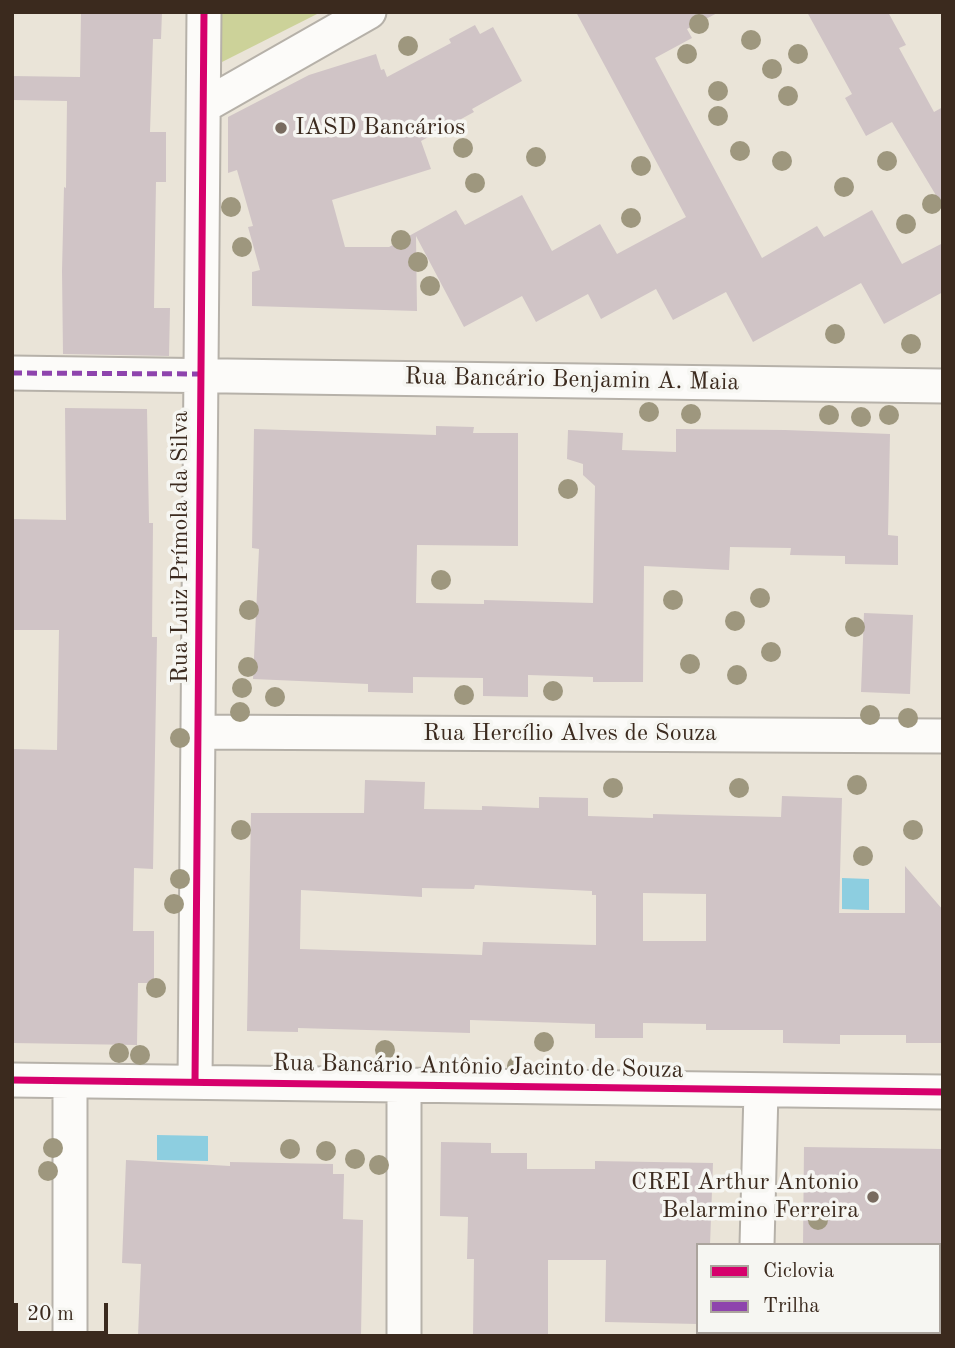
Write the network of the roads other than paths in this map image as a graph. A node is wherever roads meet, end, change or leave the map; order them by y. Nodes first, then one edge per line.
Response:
1 (204, 12) edge
2 (369, 12) edge
3 (335, 22) edge
4 (204, 106) junction
5 (12, 373) edge
6 (201, 374) junction
7 (943, 386) edge
8 (198, 732) junction
9 (943, 736) edge
10 (12, 1080) edge
11 (70, 1081) junction
12 (195, 1082) junction
13 (404, 1084) junction
14 (761, 1091) junction
15 (943, 1092) edge
16 (757, 1243) edge
17 (70, 1336) edge
18 (404, 1336) edge

1 - 4 street, Rua Luiz Prímola da Silva
2 - 3 street
3 - 4 street
4 - 6 street, Rua Luiz Prímola da Silva
5 - 6 street, Rua Bancário Benjamin A. Maia
6 - 7 street, Rua Bancário Benjamin A. Maia
6 - 8 street, Rua Luiz Prímola da Silva
8 - 9 street, Rua Hercílio Alves de Souza
8 - 12 street, Rua Luiz Prímola da Silva
10 - 11 street, Rua Bancário Antônio Jacinto de Souza
11 - 12 street, Rua Bancário Antônio Jacinto de Souza
11 - 17 street
12 - 13 street, Rua Bancário Antônio Jacinto de Souza
13 - 14 street, Rua Bancário Antônio Jacinto de Souza
13 - 18 street
14 - 15 street, Rua Bancário Antônio Jacinto de Souza
14 - 16 street

